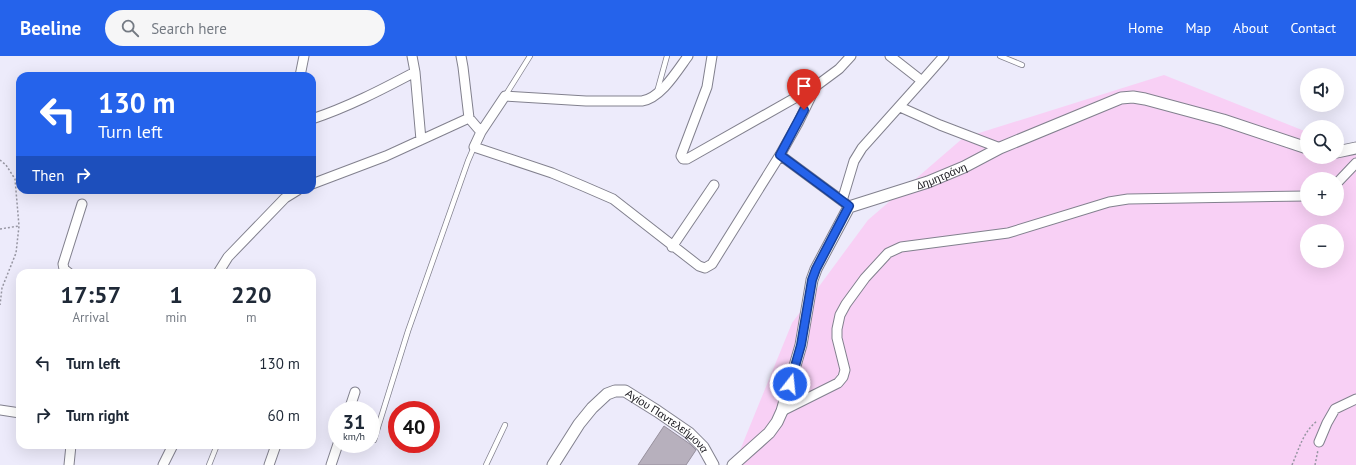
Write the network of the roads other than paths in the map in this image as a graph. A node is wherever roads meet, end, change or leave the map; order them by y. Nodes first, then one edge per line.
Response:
1 (304, 56) edge
2 (412, 56) edge
3 (461, 56) edge
4 (530, 56) edge
5 (667, 56) edge
6 (688, 56) edge
7 (712, 56) edge
8 (851, 56) edge
9 (890, 56) edge
10 (944, 56) edge
11 (1000, 56) edge
12 (1022, 65) dead end
13 (301, 72) edge
14 (415, 72) junction
15 (922, 81) junction
16 (816, 86) junction
17 (656, 95) junction
18 (505, 96) junction
19 (900, 107) junction
20 (316, 118) edge
21 (469, 118) junction
22 (481, 132) junction
23 (422, 140) junction
24 (1300, 146) edge
25 (474, 147) junction
26 (1000, 148) junction
27 (1356, 148) edge
28 (1344, 151) edge
29 (780, 155) junction
30 (1356, 163) edge
31 (1344, 176) edge
32 (316, 182) edge
33 (714, 185) dead end
34 (285, 194) edge
35 (1300, 196) edge
36 (82, 204) dead end
37 (845, 204) junction
38 (672, 247) junction
39 (64, 269) edge
40 (220, 269) edge
41 (355, 392) dead end
42 (1356, 399) edge
43 (352, 401) edge
44 (0, 410) edge
45 (782, 411) junction
46 (16, 412) edge
47 (380, 421) edge
48 (505, 425) dead end
49 (1319, 442) road end
50 (71, 449) edge
51 (171, 449) edge
52 (215, 449) edge
53 (275, 449) edge
54 (335, 453) edge
55 (69, 465) edge
56 (163, 465) edge
57 (209, 465) edge
58 (269, 465) edge
59 (331, 465) edge
60 (486, 465) edge
61 (553, 465) edge
62 (713, 465) edge
63 (733, 465) edge

1 - 13 street
2 - 14 street
3 - 21 street
4 - 18 lane
5 - 17 lane
6 - 17 street
7 - 16 street
8 - 16 street
9 - 15 street
10 - 15 street
11 - 12 lane
14 - 20 street
14 - 23 street
15 - 19 street
16 - 29 street
17 - 18 street
18 - 22 street
19 - 26 street
19 - 37 street
21 - 22 street
21 - 23 street
22 - 25 street
23 - 32 street
24 - 26 street, Δημητράνη
25 - 38 street
25 - 47 lane
26 - 37 street, Δημητράνη
27 - 28 street
29 - 37 street
29 - 38 street
30 - 31 street
33 - 38 street
34 - 40 street
35 - 45 street
36 - 39 street
37 - 45 street
41 - 43 street
42 - 49 street
44 - 46 street
45 - 63 street
48 - 60 lane
50 - 55 street
51 - 56 street
52 - 57 lane
53 - 58 street
54 - 59 street
61 - 62 street, Αγίου Παντελεήμονα

